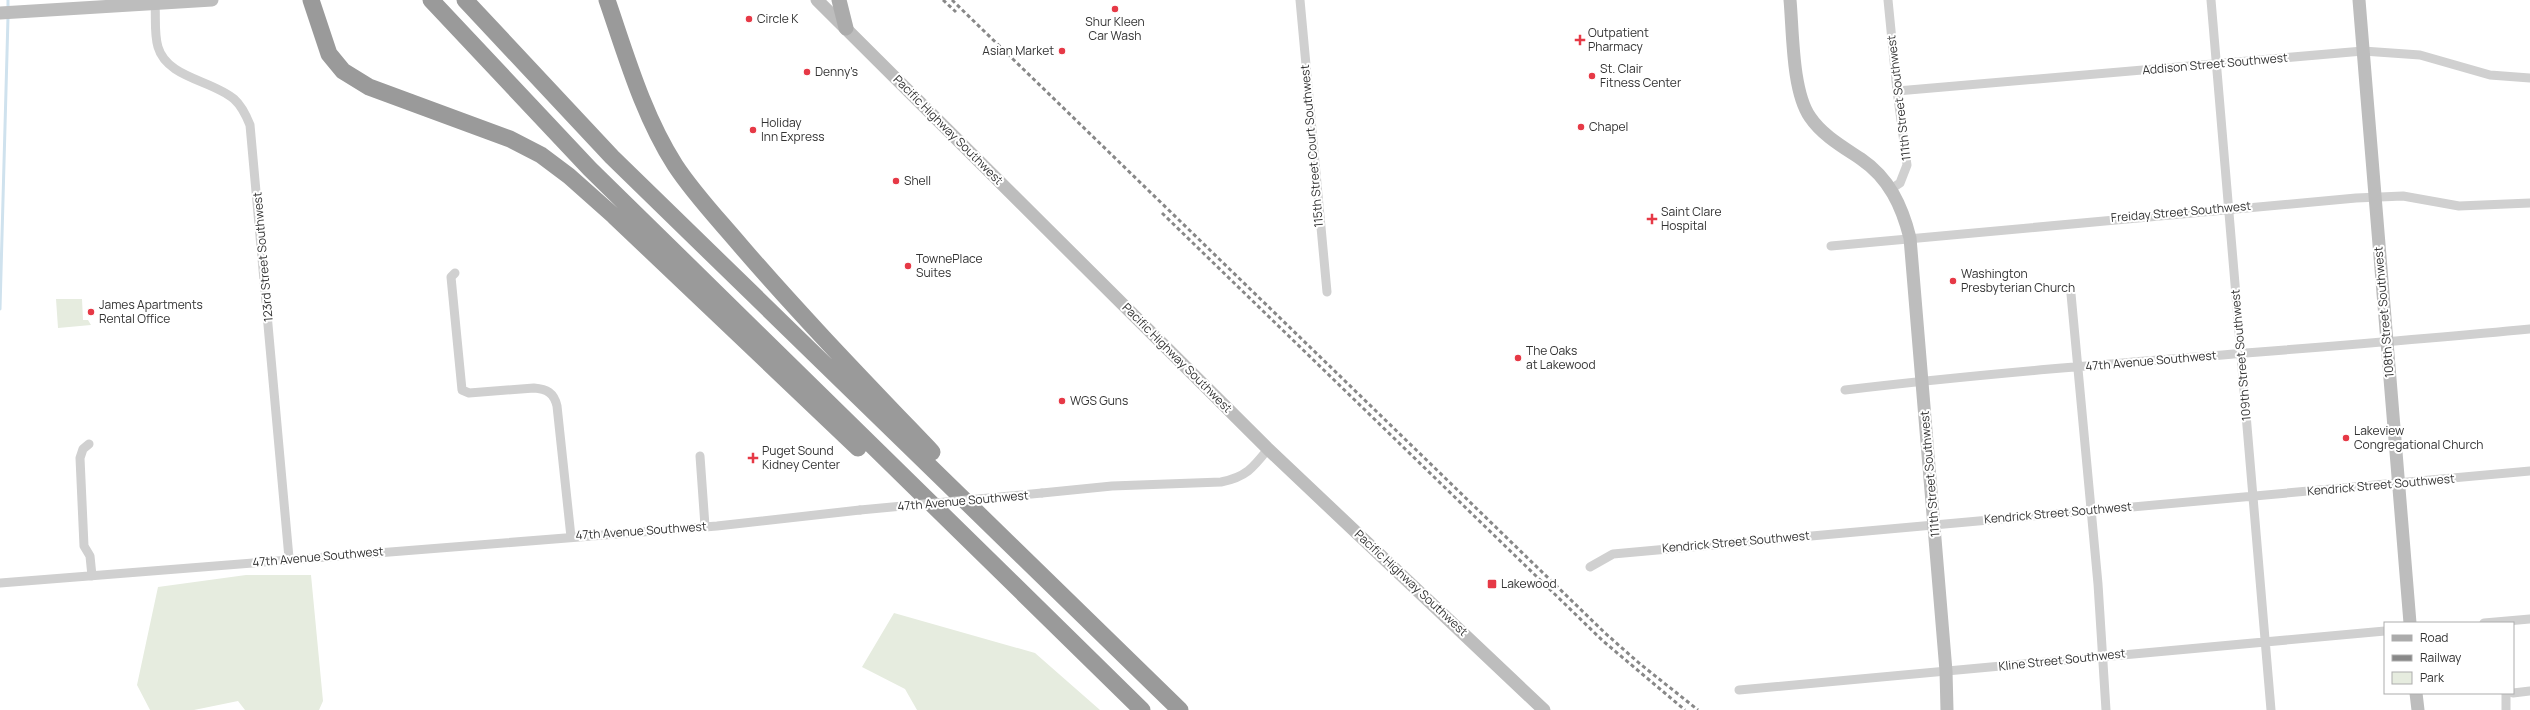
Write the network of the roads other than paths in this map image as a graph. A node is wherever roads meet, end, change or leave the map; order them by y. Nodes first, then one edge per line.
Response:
1 (212, 0) edge
2 (311, 0) edge
3 (431, 0) edge
4 (465, 0) edge
5 (607, 0) edge
6 (817, 0) edge
7 (839, 0) edge
8 (1300, 0) edge
9 (1790, 0) edge
10 (1888, 0) edge
11 (2211, 0) edge
12 (2359, 0) edge
13 (106, 4) edge
14 (155, 4) junction
15 (1, 13) edge
16 (846, 28) junction
17 (2363, 51) junction
18 (2216, 64) junction
19 (2530, 78) edge
20 (1896, 91) junction
21 (1891, 189) junction
22 (2375, 197) junction
23 (2530, 203) edge
24 (2229, 208) junction
25 (1910, 238) junction
26 (1831, 246) dead end
27 (455, 272) dead end
28 (1327, 292) dead end
29 (2071, 294) dead end
30 (2530, 330) edge
31 (2386, 341) junction
32 (2241, 352) junction
33 (2077, 368) junction
34 (1922, 381) junction
35 (1845, 390) dead end
36 (89, 444) dead end
37 (1268, 449) junction
38 (700, 456) dead end
39 (2530, 471) edge
40 (2399, 484) junction
41 (2252, 497) junction
42 (2089, 510) junction
43 (1934, 524) junction
44 (705, 526) junction
45 (998, 531) junction
46 (571, 537) junction
47 (967, 539) junction
48 (289, 558) junction
49 (1590, 567) dead end
50 (92, 576) junction
51 (0, 582) edge
52 (2530, 619) edge
53 (2410, 622) edge
54 (2498, 622) edge
55 (2384, 631) edge
56 (2266, 641) junction
57 (2102, 655) junction
58 (1946, 671) junction
59 (1739, 690) dead end
60 (2530, 691) edge
61 (2514, 693) edge
62 (2416, 694) edge
63 (2507, 694) edge
64 (1142, 710) edge
65 (1180, 710) edge
66 (1544, 710) edge
67 (1947, 710) edge
68 (2106, 710) edge
69 (2271, 710) edge
70 (2418, 710) edge
71 (2506, 710) edge

1 - 14 street
2 - 47 highway
3 - 47 highway
4 - 45 highway
5 - 45 highway
6 - 16 street, Pacific Highway Southwest
7 - 16 main road
8 - 28 street, 115th Street Court Southwest
9 - 21 street, 111th Street Southwest
10 - 20 street, 111th Street Southwest
11 - 18 street, 109th Street Southwest
12 - 17 street, 108th Street Southwest
13 - 14 street
13 - 15 street
14 - 48 street, 123rd Street Southwest
16 - 37 street, Pacific Highway Southwest
17 - 18 street, Addison Street Southwest
17 - 19 street, Addison Street Southwest
17 - 22 street, 108th Street Southwest
18 - 20 street, Addison Street Southwest
18 - 24 street, 109th Street Southwest
20 - 21 street, 111th Street Southwest
21 - 25 street, 111th Street Southwest
22 - 23 street, Freiday Street Southwest
22 - 24 street, Freiday Street Southwest
22 - 31 street, 108th Street Southwest
24 - 25 street, Freiday Street Southwest
24 - 32 street, 109th Street Southwest
25 - 26 street, Freiday Street Southwest
25 - 34 street, 111th Street Southwest
27 - 46 street
29 - 33 street
30 - 31 street, 47th Avenue Southwest
31 - 32 street, 47th Avenue Southwest
31 - 40 street, 108th Street Southwest
32 - 33 street, 47th Avenue Southwest
32 - 41 street, 109th Street Southwest
33 - 34 street, 47th Avenue Southwest
33 - 42 street
34 - 35 street, 47th Avenue Southwest
34 - 43 street, 111th Street Southwest
36 - 50 street
37 - 44 street, 47th Avenue Southwest, bridge
37 - 66 street, Pacific Highway Southwest
38 - 44 street
39 - 40 street, Kendrick Street Southwest
40 - 41 street, Kendrick Street Southwest
40 - 53 street, 108th Street Southwest
41 - 42 street, Kendrick Street Southwest
41 - 56 street, 109th Street Southwest
42 - 43 street, Kendrick Street Southwest
42 - 57 street
43 - 49 street, Kendrick Street Southwest
43 - 58 street, 111th Street Southwest
44 - 46 street, 47th Avenue Southwest
45 - 65 highway
46 - 48 street, 47th Avenue Southwest
47 - 64 highway
48 - 50 street, 47th Avenue Southwest
50 - 51 street, 47th Avenue Southwest
52 - 54 street
55 - 56 street, Kline Street Southwest
56 - 57 street, Kline Street Southwest
56 - 69 street, 109th Street Southwest
57 - 58 street, Kline Street Southwest
57 - 68 street
58 - 59 street, Kline Street Southwest
58 - 67 street, 111th Street Southwest
60 - 61 street
62 - 70 street
63 - 71 street

